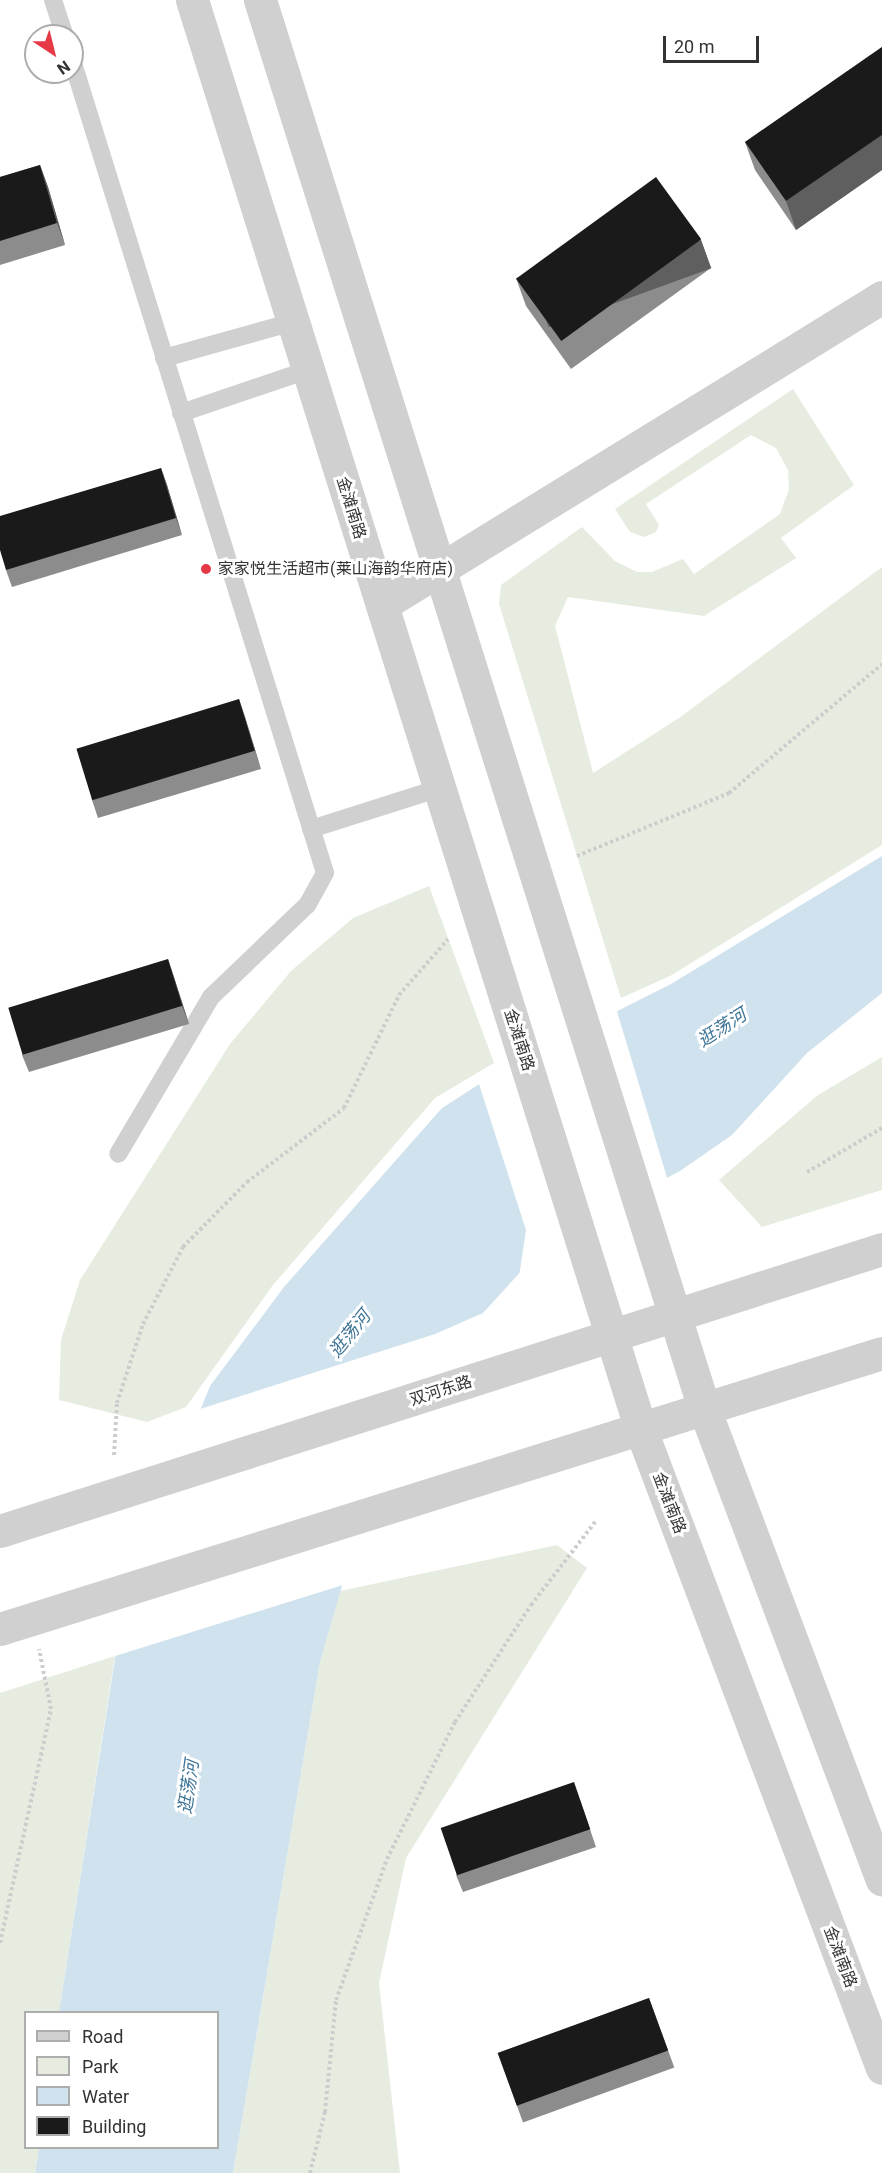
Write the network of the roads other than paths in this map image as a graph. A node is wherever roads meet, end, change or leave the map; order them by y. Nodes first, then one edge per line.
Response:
1 (53, 0) edge
2 (192, 0) edge
3 (260, 0) edge
4 (60, 24) edge
5 (79, 84) edge
6 (882, 297) edge
7 (293, 322) junction
8 (164, 358) junction
9 (308, 370) junction
10 (181, 413) junction
11 (443, 571) junction
12 (382, 605) junction
13 (440, 788) junction
14 (311, 830) junction
15 (118, 1154) dead end
16 (882, 1249) edge
17 (674, 1314) junction
18 (613, 1335) junction
19 (882, 1353) edge
20 (704, 1408) junction
21 (641, 1430) junction
22 (0, 1531) edge
23 (0, 1629) edge
24 (882, 1880) edge
25 (882, 2068) edge

1 - 4 lane
2 - 7 street, 金滩南路
3 - 11 street
5 - 8 lane
6 - 11 street
7 - 8 lane
7 - 9 street, 金滩南路
8 - 10 lane
9 - 10 lane
9 - 12 street, 金滩南路
10 - 14 lane
11 - 12 street
11 - 17 street
12 - 13 street, 金滩南路
13 - 14 lane
13 - 18 street, 金滩南路
14 - 15 lane
16 - 17 street, 双河东路
17 - 18 street, 双河东路
17 - 20 street
18 - 21 street, 金滩南路
18 - 22 street, 双河东路
19 - 20 street
20 - 21 street
20 - 24 street
21 - 23 street
21 - 25 street, 金滩南路

